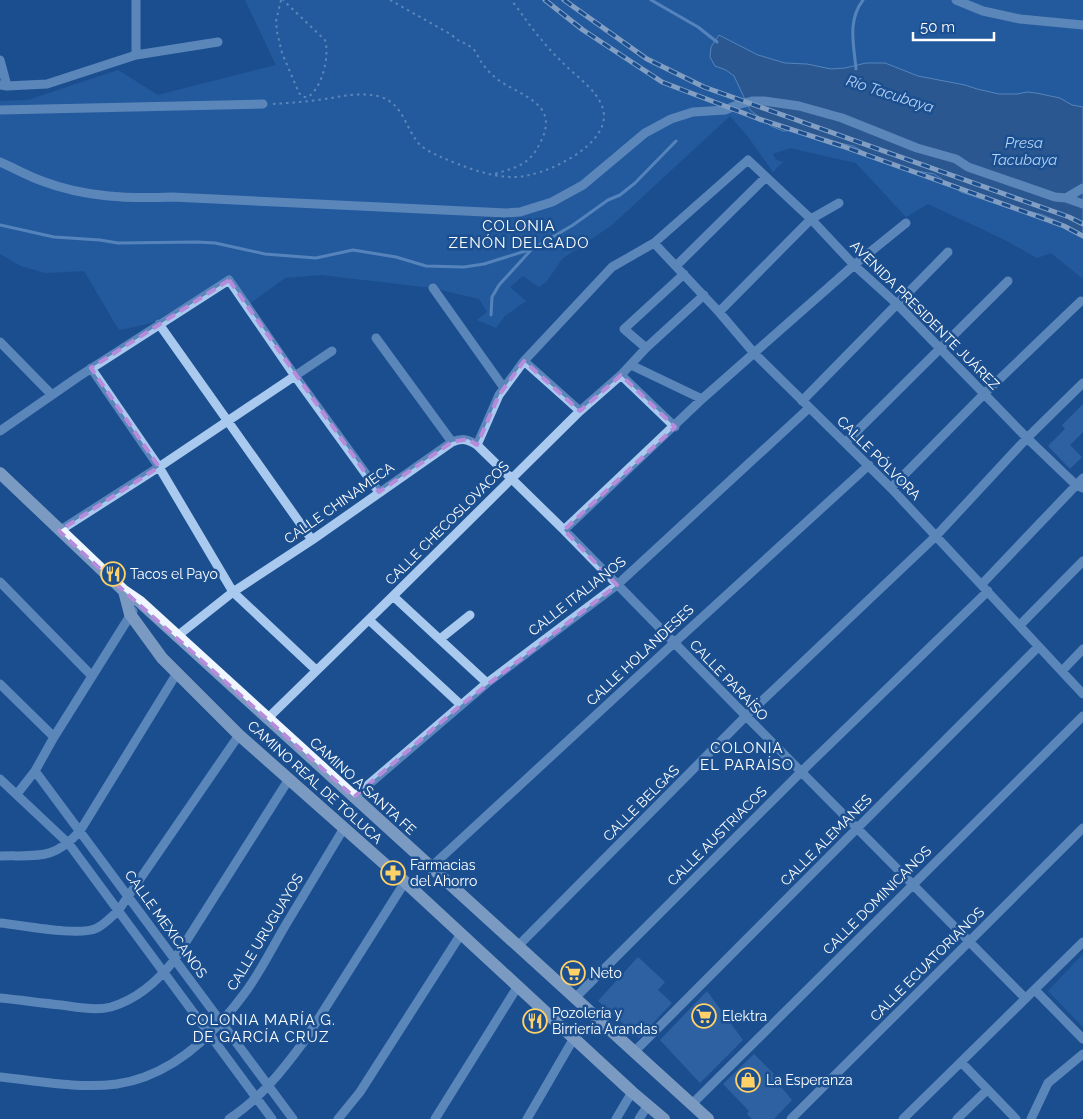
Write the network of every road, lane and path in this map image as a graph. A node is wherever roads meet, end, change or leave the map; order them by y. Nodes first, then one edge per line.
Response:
1 (136, 0) edge
2 (282, 0) edge
3 (390, 0) edge
4 (511, 0) edge
5 (956, 0) edge
6 (1083, 25) edge
7 (218, 42) dead end
8 (136, 55) junction
9 (0, 60) edge
10 (3, 86) edge
11 (263, 104) joint
12 (0, 110) edge
13 (0, 162) edge
14 (492, 174) junction
15 (766, 177) junction
16 (1083, 188) edge
17 (1066, 198) junction
18 (839, 203) dead end
19 (1083, 204) edge
20 (811, 219) junction
21 (906, 223) dead end
22 (654, 243) junction
23 (948, 252) dead end
24 (854, 264) junction
25 (676, 266) junction
26 (684, 274) junction
27 (1008, 281) dead end
28 (433, 288) dead end
29 (704, 295) junction
30 (1081, 300) dead end
31 (897, 304) junction
32 (719, 312) junction
33 (159, 324) junction
34 (376, 338) dead end
35 (0, 342) edge
36 (646, 348) junction
37 (940, 349) junction
38 (332, 351) dead end
39 (754, 353) junction
40 (524, 361) junction
41 (631, 365) junction
42 (92, 368) junction
43 (621, 375) junction
44 (295, 376) junction
45 (1083, 383) edge
46 (502, 391) junction
47 (984, 393) junction
48 (51, 394) junction
49 (702, 399) junction
50 (802, 401) junction
51 (809, 408) junction
52 (580, 411) junction
53 (227, 421) junction
54 (675, 427) junction
55 (0, 431) edge
56 (1027, 438) junction
57 (452, 442) junction
58 (846, 442) junction
59 (477, 445) junction
60 (869, 465) junction
61 (159, 467) junction
62 (0, 473) edge
63 (512, 478) junction
64 (1081, 484) edge
65 (891, 488) junction
66 (379, 492) junction
67 (564, 530) junction
68 (59, 531) junction
69 (936, 536) junction
70 (312, 540) junction
71 (1083, 561) edge
72 (0, 582) edge
73 (617, 585) junction
74 (985, 587) junction
75 (124, 591) junction
76 (234, 592) junction
77 (393, 596) junction
78 (140, 602) junction
79 (130, 614) junction
80 (470, 615) dead end
81 (370, 620) junction
82 (1020, 625) junction
83 (176, 636) junction
84 (440, 639) junction
85 (674, 643) junction
86 (1038, 647) junction
87 (1083, 649) edge
88 (316, 670) junction
89 (1062, 671) junction
90 (177, 673) junction
91 (92, 675) junction
92 (487, 683) junction
93 (0, 684) edge
94 (1083, 694) edge
95 (461, 706) junction
96 (746, 716) junction
97 (1083, 716) edge
98 (267, 718) junction
99 (239, 735) junction
100 (54, 737) junction
101 (35, 770) junction
102 (801, 772) junction
103 (0, 779) edge
104 (290, 779) junction
105 (17, 794) junction
106 (354, 797) junction
107 (344, 828) junction
108 (857, 828) junction
109 (1083, 828) edge
110 (80, 831) junction
111 (69, 844) junction
112 (0, 856) edge
113 (431, 867) junction
114 (405, 882) junction
115 (913, 884) junction
116 (127, 895) junction
117 (118, 910) junction
118 (0, 923) edge
119 (461, 934) junction
120 (969, 942) junction
121 (1083, 942) edge
122 (518, 946) junction
123 (175, 959) junction
124 (164, 973) junction
125 (518, 986) junction
126 (1035, 990) junction
127 (0, 998) edge
128 (575, 998) junction
129 (1025, 998) junction
130 (221, 1023) junction
131 (208, 1034) junction
132 (574, 1038) junction
133 (1083, 1039) edge
134 (634, 1052) junction
135 (1083, 1054) edge
136 (961, 1062) junction
137 (0, 1077) edge
138 (268, 1086) junction
139 (987, 1090) junction
140 (632, 1092) junction
141 (256, 1098) junction
142 (691, 1104) junction
143 (648, 1105) junction
144 (229, 1119) edge
145 (272, 1119) edge
146 (293, 1119) edge
147 (338, 1119) edge
148 (435, 1119) edge
149 (527, 1119) edge
150 (616, 1119) edge
151 (639, 1119) edge
152 (664, 1119) edge
153 (708, 1119) edge
154 (791, 1119) edge
155 (903, 1119) edge
156 (957, 1119) edge
157 (1016, 1119) edge
158 (1031, 1119) edge

1 - 8 street
2 - 2 path
3 - 14 path
4 - 14 path
5 - 6 street
7 - 8 street
8 - 10 street
9 - 10 street
11 - 12 street
11 - 14 path
13 - 17 street
15 - 20 street, AVENIDA PRESIDENTE JUÁREZ
15 - 22 street, AVENIDA PRESIDENTE JUÁREZ
15 - 25 street
16 - 17 street
17 - 19 street
18 - 20 street
20 - 24 street, AVENIDA PRESIDENTE JUÁREZ
20 - 32 street
21 - 24 street
22 - 25 street, CALLE PÓLVORA
22 - 40 street
23 - 31 street
24 - 31 street, AVENIDA PRESIDENTE JUÁREZ
24 - 39 street
25 - 26 street, CALLE PÓLVORA
26 - 29 street, CALLE PÓLVORA
26 - 36 street
27 - 37 street
28 - 46 street
29 - 32 street, CALLE PÓLVORA
29 - 36 street, CALLE CHECOSLOVACOS
30 - 47 street
31 - 37 street, AVENIDA PRESIDENTE JUÁREZ
31 - 50 street
32 - 39 street, CALLE PÓLVORA
33 - 42 street
33 - 44 street
33 - 53 street
34 - 57 street
35 - 48 street
36 - 41 street, CALLE CHECOSLOVACOS
37 - 47 street, AVENIDA PRESIDENTE JUÁREZ
37 - 58 street
38 - 44 street
39 - 49 street
39 - 50 street, CALLE PÓLVORA
40 - 46 street
40 - 52 street
41 - 43 street, CALLE CHECOSLOVACOS
41 - 49 street
42 - 48 street
42 - 61 street
43 - 52 street, CALLE CHECOSLOVACOS
43 - 54 street
44 - 53 street
44 - 66 street
45 - 56 street, CALLE BELGAS
46 - 59 street
47 - 56 street, AVENIDA PRESIDENTE JUÁREZ
47 - 65 street
48 - 55 street
49 - 54 street
50 - 51 street, CALLE PÓLVORA
51 - 58 street, CALLE PÓLVORA
51 - 73 street, CALLE ITALIANOS
52 - 63 street, CALLE CHECOSLOVACOS
53 - 61 street
53 - 70 street
54 - 67 street
56 - 64 street, AVENIDA PRESIDENTE JUÁREZ
56 - 69 street, CALLE BELGAS
57 - 59 street
57 - 66 street, CALLE CHINAMECA
58 - 60 street, CALLE PÓLVORA
59 - 63 street, CALLE PARAÍSO
60 - 65 street, CALLE PÓLVORA
60 - 85 street, CALLE HOLANDESES
61 - 68 street
61 - 76 street
62 - 68 main road, CAMINO A SANTA FE
63 - 67 street, CALLE PARAÍSO
63 - 77 street, CALLE CHECOSLOVACOS
64 - 74 street, CALLE AUSTRIACOS
65 - 69 street, CALLE PÓLVORA
66 - 70 street, CALLE CHINAMECA
67 - 73 street, CALLE PARAÍSO
68 - 75 main road, CAMINO A SANTA FE
69 - 74 street, CALLE PÓLVORA
69 - 96 street, CALLE BELGAS
70 - 76 street, CALLE CHINAMECA
71 - 82 street
72 - 91 street
73 - 85 street, CALLE PARAÍSO
73 - 92 street, CALLE ITALIANOS
74 - 82 street, CALLE PÓLVORA
74 - 102 street, CALLE AUSTRIACOS
75 - 78 main road, CAMINO A SANTA FE
75 - 79 main road, CAMINO REAL DE TOLUCA
76 - 83 street, CALLE CHINAMECA
76 - 88 street
77 - 81 street, CALLE CHECOSLOVACOS
77 - 84 street
78 - 79 street
78 - 83 main road, CAMINO A SANTA FE
79 - 90 main road, CAMINO REAL DE TOLUCA
79 - 91 street
80 - 84 street
81 - 88 street, CALLE CHECOSLOVACOS
81 - 95 street
82 - 86 street, CALLE PÓLVORA
83 - 98 main road, CAMINO A SANTA FE
84 - 92 street
85 - 96 street, CALLE PARAÍSO
85 - 113 street, CALLE HOLANDESES
86 - 89 street, CALLE PÓLVORA
86 - 108 street, CALLE ALEMANES
87 - 89 street
88 - 98 street, CALLE CHECOSLOVACOS
89 - 94 street, CALLE PÓLVORA
90 - 99 main road, CAMINO REAL DE TOLUCA
90 - 110 street
91 - 100 street
92 - 95 street, CALLE ITALIANOS
93 - 100 street
95 - 106 street, CALLE ITALIANOS
96 - 102 street, CALLE PARAÍSO
96 - 122 street, CALLE BELGAS
97 - 115 street, CALLE DOMINICANOS
98 - 106 main road, CAMINO A SANTA FE
99 - 104 main road, CAMINO REAL DE TOLUCA
99 - 116 street
100 - 101 street
101 - 105 street
101 - 110 street, CALLE MEXICANOS
102 - 108 street, CALLE PARAÍSO
102 - 128 street, CALLE AUSTRIACOS
103 - 105 street
104 - 107 main road, CAMINO REAL DE TOLUCA
104 - 123 street
105 - 111 street
106 - 113 main road, CAMINO A SANTA FE
107 - 114 main road, CAMINO REAL DE TOLUCA
107 - 130 street, CALLE URUGUAYOS
108 - 115 street, CALLE PARAÍSO
108 - 134 street, CALLE ALEMANES
109 - 120 street, CALLE ECUATORIANOS
110 - 111 street
110 - 116 street, CALLE MEXICANOS
111 - 112 street
111 - 117 street
113 - 122 main road, CAMINO A SANTA FE
114 - 119 main road, CAMINO REAL DE TOLUCA
114 - 138 street
115 - 120 street, CALLE PARAÍSO
115 - 142 street, CALLE DOMINICANOS
116 - 117 street
116 - 123 street, CALLE MEXICANOS
117 - 118 street
117 - 124 street
119 - 125 main road, CAMINO REAL DE TOLUCA
119 - 147 street
120 - 129 street, CALLE PARAÍSO
120 - 154 street, CALLE ECUATORIANOS
121 - 126 street
122 - 128 main road, CAMINO A SANTA FE
123 - 124 street
123 - 130 street, CALLE MEXICANOS
124 - 127 street
124 - 131 street
125 - 132 main road, CAMINO REAL DE TOLUCA
125 - 148 street
126 - 129 street
126 - 133 street
128 - 134 main road, CAMINO A SANTA FE
129 - 136 street
130 - 131 street, CALLE URUGUAYOS
130 - 138 street, CALLE MEXICANOS
131 - 137 street, CALLE URUGUAYOS
131 - 141 street
132 - 140 main road, CAMINO REAL DE TOLUCA
132 - 149 street
134 - 142 main road, CAMINO A SANTA FE
135 - 158 street
136 - 139 street
136 - 155 street
138 - 141 street
138 - 146 street, CALLE MEXICANOS
139 - 156 street
139 - 157 street
140 - 143 main road, CAMINO REAL DE TOLUCA
140 - 150 street
141 - 144 street
141 - 145 street
142 - 153 main road, CAMINO A SANTA FE
143 - 151 street
143 - 152 main road, CAMINO REAL DE TOLUCA

